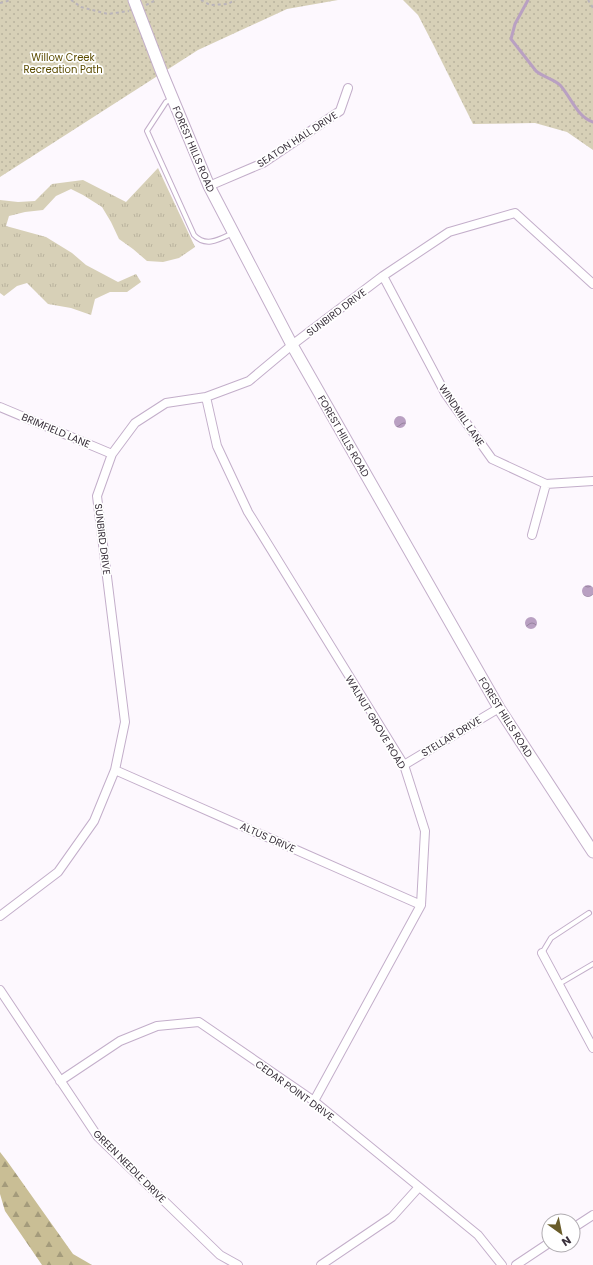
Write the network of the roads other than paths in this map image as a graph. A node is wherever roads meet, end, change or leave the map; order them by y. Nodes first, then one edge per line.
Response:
1 (136, 5) edge
2 (348, 88) dead end
3 (172, 99) junction
4 (209, 186) junction
5 (234, 233) junction
6 (383, 276) junction
7 (593, 284) edge
8 (292, 345) junction
9 (206, 397) junction
10 (0, 407) edge
11 (112, 454) junction
12 (593, 480) edge
13 (546, 484) junction
14 (532, 535) dead end
15 (499, 708) junction
16 (404, 765) junction
17 (115, 770) junction
18 (593, 852) edge
19 (420, 905) junction
20 (589, 913) dead end
21 (0, 916) edge
22 (542, 953) joint
23 (593, 964) edge
24 (559, 984) junction
25 (0, 990) edge
26 (593, 1048) edge
27 (60, 1081) junction
28 (314, 1101) junction
29 (419, 1187) junction
30 (593, 1215) edge
31 (581, 1223) edge
32 (541, 1249) edge
33 (238, 1265) edge
34 (321, 1265) edge
35 (502, 1265) edge
36 (516, 1265) edge

1 - 3 street, FOREST HILLS ROAD
2 - 4 street, SEATON HALL DRIVE
3 - 4 street, FOREST HILLS ROAD
3 - 5 lane
4 - 5 street, FOREST HILLS ROAD
5 - 8 street, FOREST HILLS ROAD
6 - 7 street, SUNBIRD DRIVE
6 - 8 street, SUNBIRD DRIVE
6 - 13 street, WINDMILL LANE
8 - 9 street, SUNBIRD DRIVE
8 - 15 street, FOREST HILLS ROAD
9 - 11 street, SUNBIRD DRIVE
9 - 16 street, WALNUT GROVE ROAD
10 - 11 street, BRIMFIELD LANE
11 - 17 street, SUNBIRD DRIVE
12 - 13 street, WINDMILL LANE
13 - 14 street
15 - 16 street, STELLAR DRIVE
15 - 18 street, FOREST HILLS ROAD
16 - 19 street, WALNUT GROVE ROAD
17 - 19 street, ALTUS DRIVE
17 - 21 street, SUNBIRD DRIVE
19 - 28 street, WALNUT GROVE ROAD
20 - 22 lane
22 - 24 street
23 - 24 lane
24 - 26 street
25 - 27 street, GREEN NEEDLE DRIVE
27 - 28 street, CEDAR POINT DRIVE
27 - 33 street, GREEN NEEDLE DRIVE
28 - 29 street, CEDAR POINT DRIVE
29 - 34 street
29 - 35 street, CEDAR POINT DRIVE
30 - 31 street
32 - 36 street

